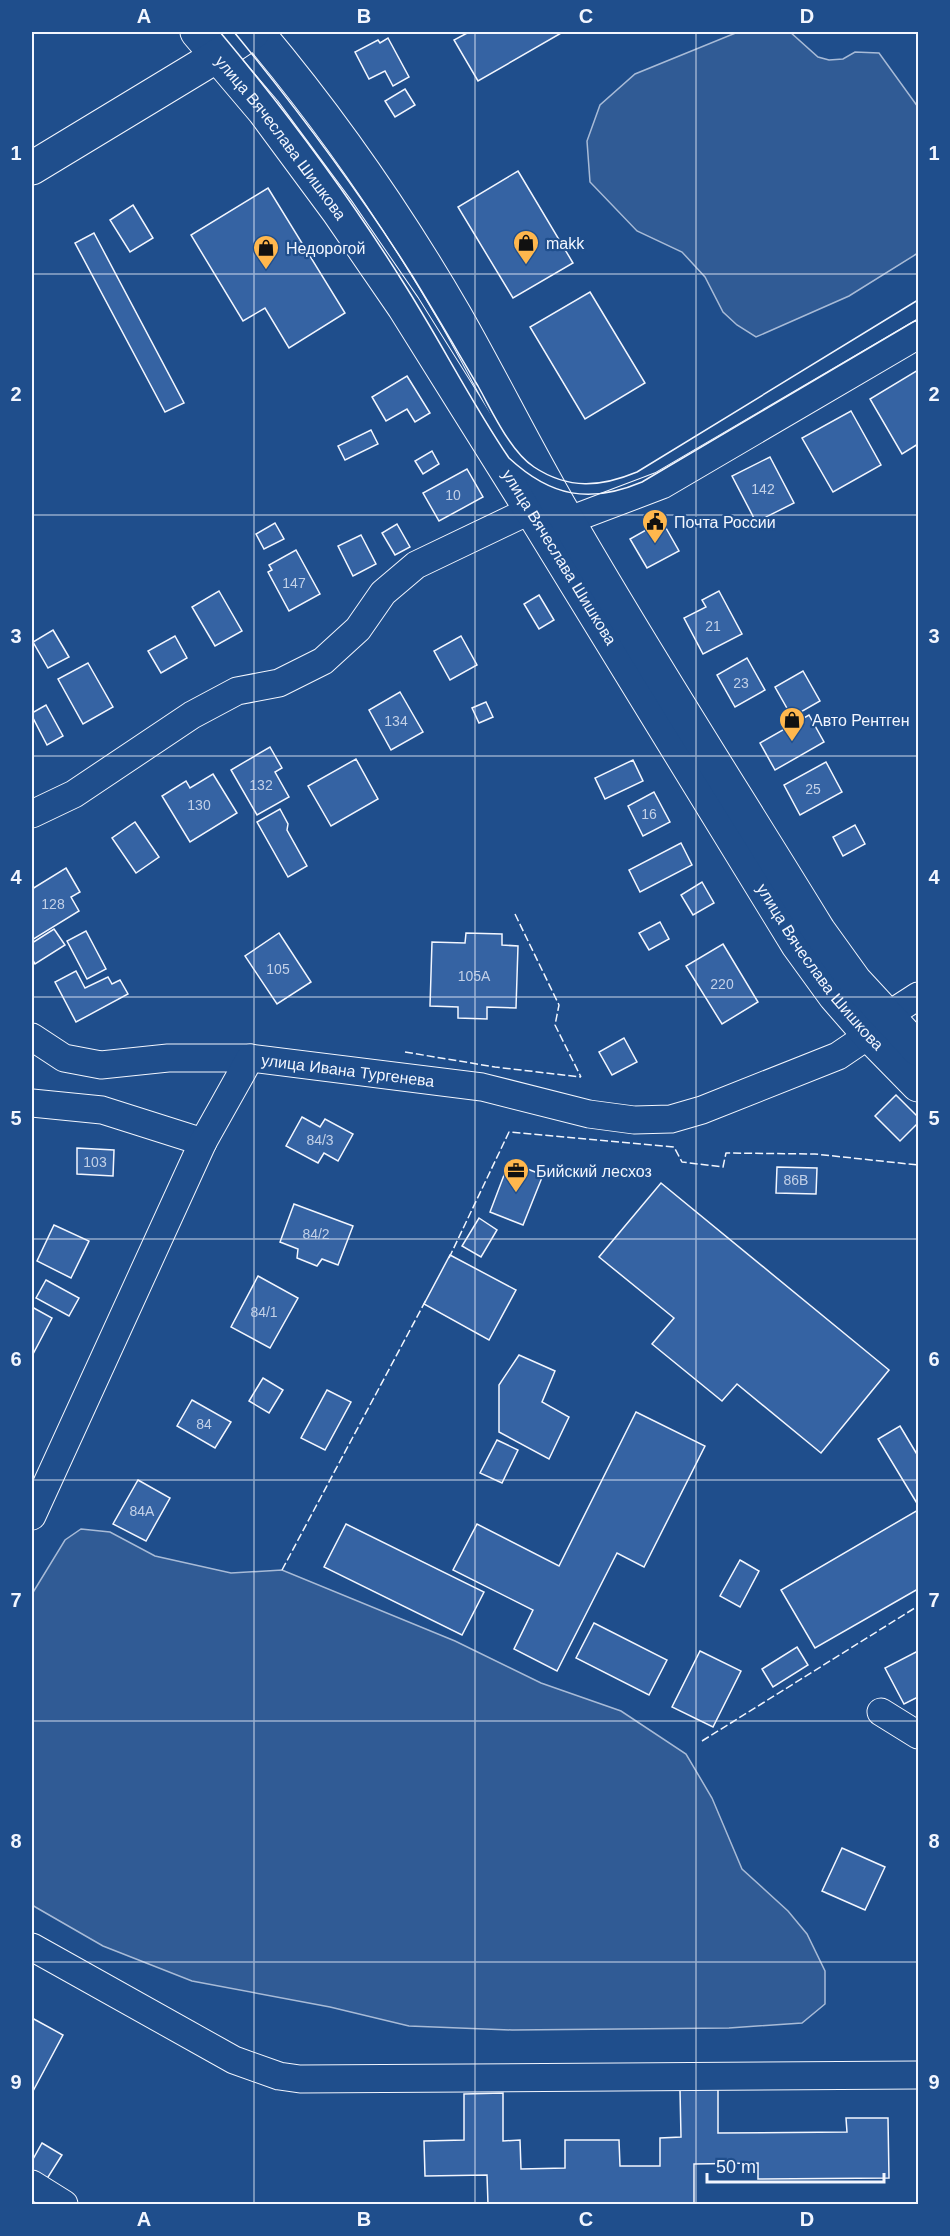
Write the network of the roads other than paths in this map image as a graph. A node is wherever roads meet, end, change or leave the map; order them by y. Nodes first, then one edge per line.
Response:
1 (255, 32) edge
2 (207, 44) edge
3 (32, 168) edge
4 (918, 335) edge
5 (531, 510) junction
6 (567, 521) junction
7 (32, 814) edge
8 (918, 996) edge
9 (879, 1027) junction
10 (32, 1037) edge
11 (918, 1049) edge
12 (250, 1058) junction
13 (918, 1085) edge
14 (32, 1103) edge
15 (203, 1142) junction
16 (32, 1516) edge
17 (881, 1712) dead end
18 (918, 1736) edge
19 (32, 1947) edge
20 (918, 2075) edge
21 (32, 2184) edge
22 (64, 2205) edge

1 - 2 main road
1 - 6 main road, улица Вячеслава Шишкова
2 - 3 main road
2 - 5 main road, улица Вячеслава Шишкова
4 - 6 street
5 - 7 street
5 - 9 main road, улица Вячеслава Шишкова
6 - 9 main road, улица Вячеслава Шишкова
8 - 9 street, улица Ивана Тургенева
9 - 11 main road, улица Вячеслава Шишкова
9 - 12 street, улица Ивана Тургенева
9 - 13 main road, улица Вячеслава Шишкова
10 - 12 street
12 - 15 street, улица Ивана Тургенева
14 - 15 street
15 - 16 street, улица Ивана Тургенева
17 - 18 street
19 - 20 street
21 - 22 street

